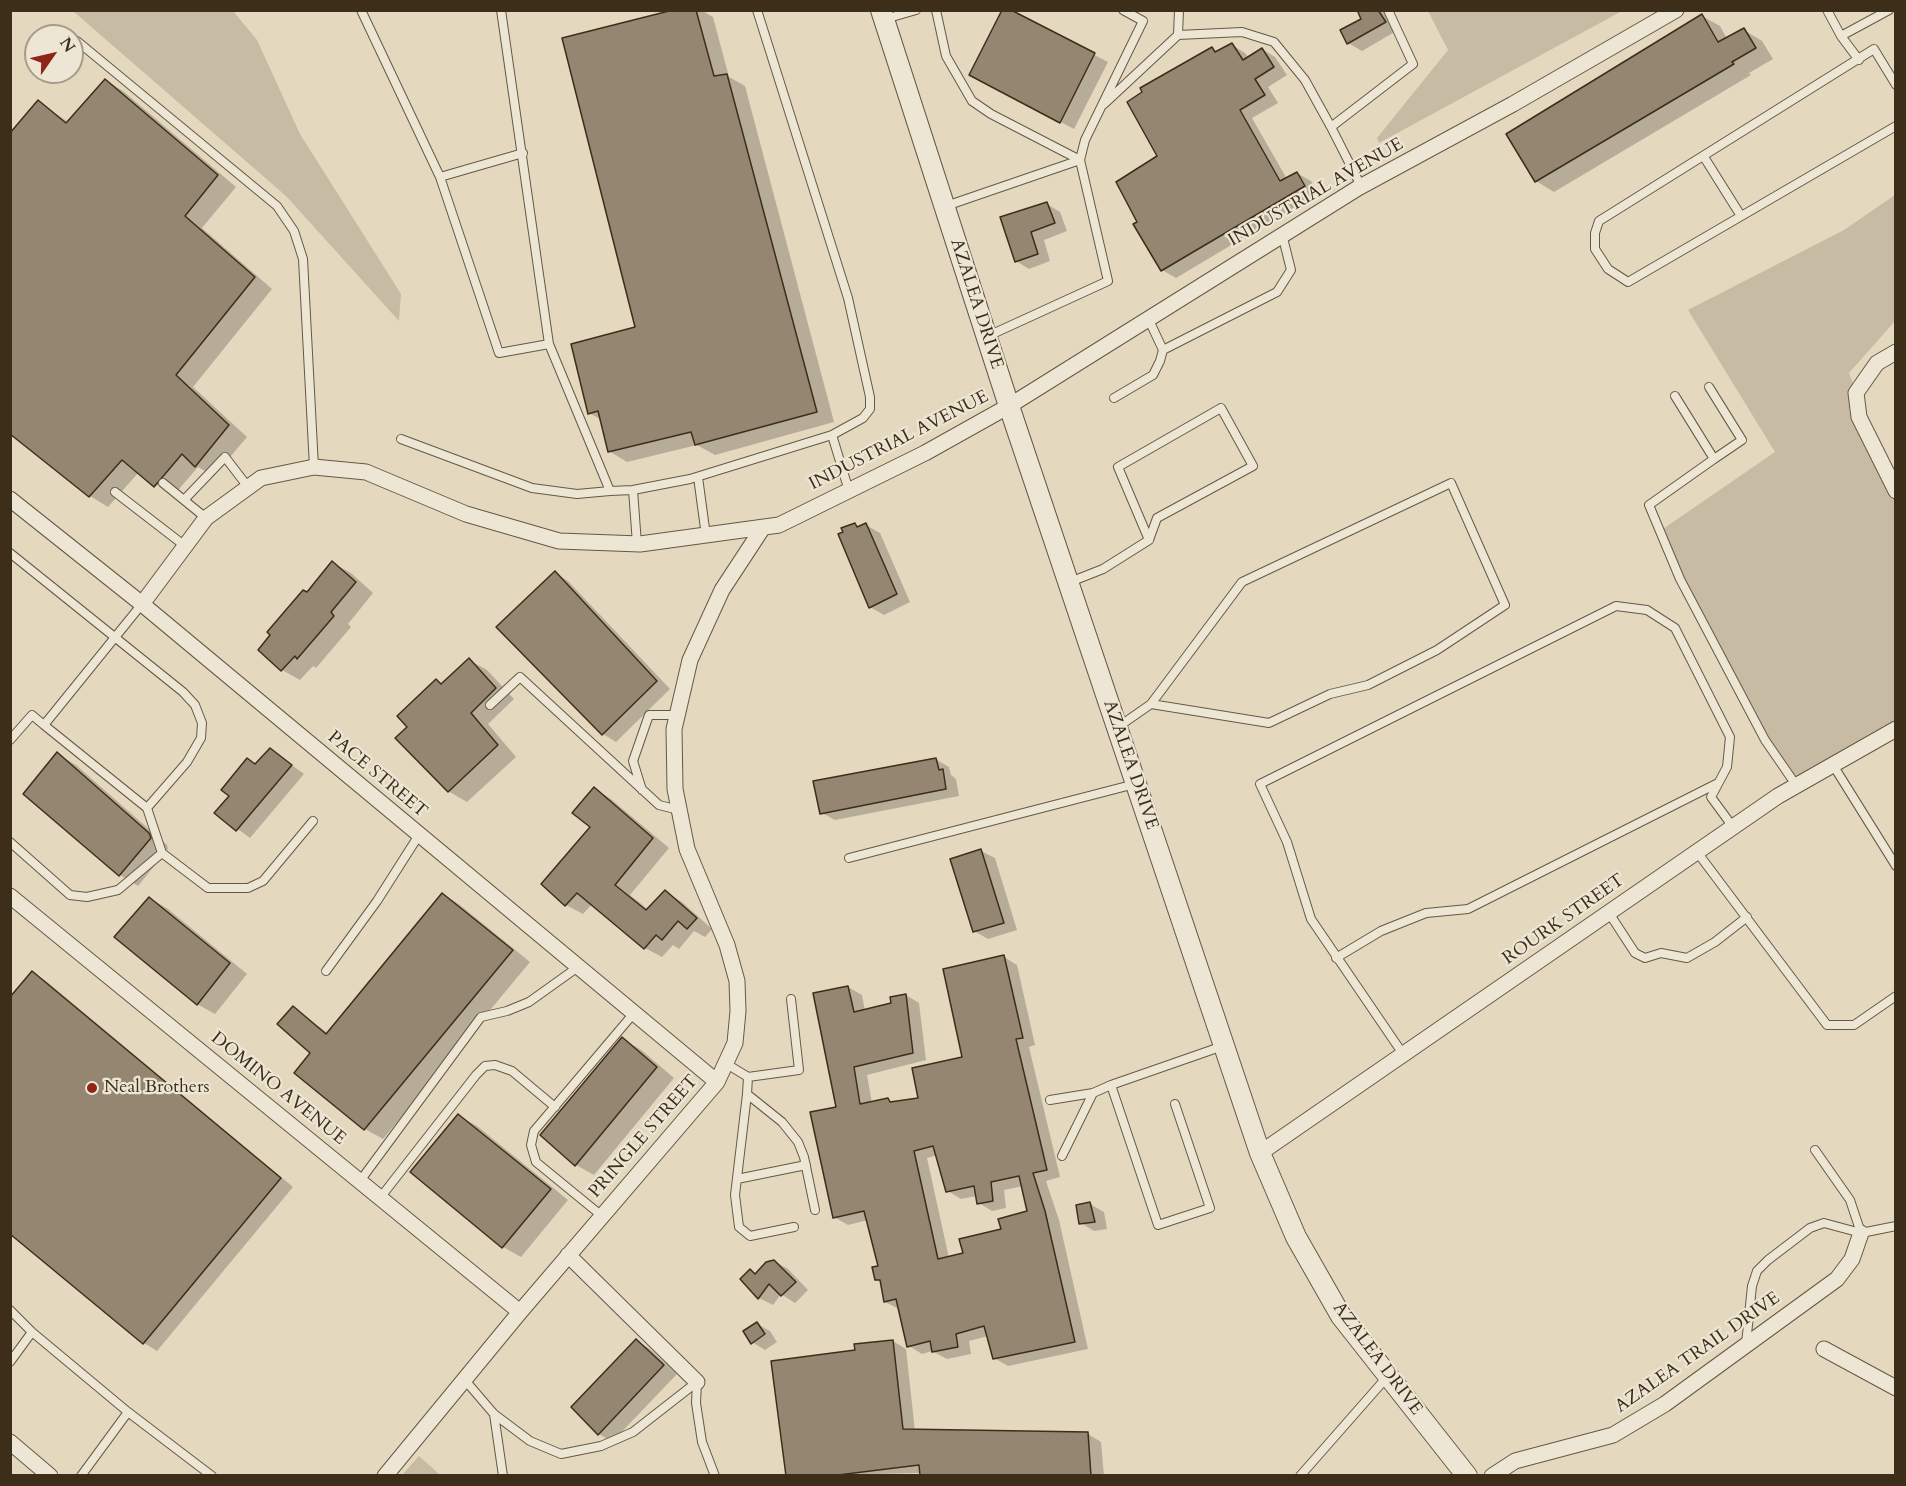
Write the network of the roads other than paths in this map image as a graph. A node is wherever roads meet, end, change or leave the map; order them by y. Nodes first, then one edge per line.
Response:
1 (361, 10) edge
2 (501, 10) edge
3 (757, 10) edge
4 (916, 10) edge
5 (936, 10) edge
6 (1123, 10) edge
7 (1179, 10) edge
8 (1388, 10) edge
9 (1676, 10) edge
10 (1827, 10) edge
11 (1888, 10) edge
12 (882, 15) edge
13 (1178, 35) junction
14 (1841, 36) junction
15 (84, 47) edge
16 (1859, 60) junction
17 (1896, 85) edge
18 (1101, 107) junction
19 (1896, 126) edge
20 (1331, 127) junction
21 (523, 153) junction
22 (1704, 157) junction
23 (1080, 159) junction
24 (440, 177) junction
25 (1361, 186) junction
26 (944, 207) junction
27 (1741, 216) junction
28 (1282, 234) junction
29 (1148, 318) junction
30 (986, 336) junction
31 (549, 344) junction
32 (1163, 350) junction
33 (1896, 352) edge
34 (1709, 387) dead end
35 (1675, 396) dead end
36 (1114, 398) dead end
37 (1009, 406) junction
38 (832, 435) junction
39 (401, 439) dead end
40 (1714, 459) junction
41 (314, 467) junction
42 (698, 477) junction
43 (164, 483) dead end
44 (248, 488) junction
45 (633, 490) junction
46 (610, 491) junction
47 (849, 491) junction
48 (1896, 491) edge
49 (115, 492) dead end
50 (10, 499) edge
51 (184, 500) junction
52 (206, 518) junction
53 (762, 529) junction
54 (706, 536) junction
55 (1149, 540) junction
56 (637, 544) junction
57 (185, 546) junction
58 (10, 553) edge
59 (1068, 582) junction
60 (142, 604) junction
61 (115, 638) junction
62 (1151, 704) junction
63 (490, 705) dead end
64 (677, 716) junction
65 (44, 725) junction
66 (1117, 728) junction
67 (1896, 729) edge
68 (10, 740) edge
69 (1833, 765) junction
70 (1719, 782) junction
71 (1136, 784) junction
72 (1796, 785) junction
73 (642, 791) junction
74 (147, 808) junction
75 (679, 810) junction
76 (313, 821) dead end
77 (1733, 827) junction
78 (419, 835) junction
79 (10, 842) edge
80 (1697, 852) junction
81 (162, 853) junction
82 (849, 858) dead end
83 (1896, 866) edge
84 (10, 896) edge
85 (1609, 913) junction
86 (1747, 917) junction
87 (1336, 958) junction
88 (578, 967) junction
89 (326, 971) dead end
90 (1896, 996) edge
91 (791, 999) dead end
92 (634, 1013) junction
93 (1224, 1045) junction
94 (1403, 1054) junction
95 (726, 1064) junction
96 (748, 1077) junction
97 (717, 1082) junction
98 (1111, 1085) junction
99 (1093, 1093) junction
100 (747, 1094) junction
101 (1050, 1100) dead end
102 (1175, 1104) dead end
103 (555, 1107) junction
104 (1815, 1150) dead end
105 (1260, 1153) junction
106 (1062, 1156) dead end
107 (806, 1165) junction
108 (737, 1179) junction
109 (360, 1181) junction
110 (380, 1198) junction
111 (815, 1210) dead end
112 (602, 1216) junction
113 (1896, 1226) edge
114 (794, 1227) dead end
115 (1861, 1233) junction
116 (568, 1255) junction
117 (10, 1311) edge
118 (520, 1312) junction
119 (32, 1332) junction
120 (1746, 1345) junction
121 (1824, 1349) dead end
122 (10, 1362) edge
123 (1388, 1376) junction
124 (464, 1379) junction
125 (697, 1382) junction
126 (1896, 1388) edge
127 (128, 1412) junction
128 (494, 1414) junction
129 (10, 1442) edge
130 (50, 1476) edge
131 (81, 1476) edge
132 (212, 1476) edge
133 (385, 1476) edge
134 (503, 1476) edge
135 (715, 1476) edge
136 (1300, 1476) edge
137 (1467, 1476) edge
138 (1492, 1476) edge

1 - 24 lane
2 - 21 lane
3 - 38 lane
4 - 12 lane
5 - 23 lane
6 - 18 lane
7 - 13 lane
8 - 20 lane
9 - 25 street, INDUSTRIAL AVENUE
10 - 14 lane
11 - 14 lane
12 - 26 street, AZALEA DRIVE
13 - 18 lane
13 - 20 lane
14 - 16 lane
15 - 41 lane
16 - 17 lane
16 - 22 lane
18 - 23 lane
19 - 27 lane
20 - 25 lane
21 - 24 lane
21 - 31 lane
22 - 27 lane
22 - 27 lane
23 - 26 lane
23 - 30 lane
24 - 31 lane
25 - 28 street, INDUSTRIAL AVENUE
26 - 30 street, AZALEA DRIVE
28 - 29 street, INDUSTRIAL AVENUE
28 - 32 lane
29 - 32 lane
29 - 37 street, INDUSTRIAL AVENUE
30 - 37 street, AZALEA DRIVE
31 - 46 lane
32 - 36 lane
33 - 48 street
34 - 40 lane
35 - 40 lane
37 - 47 street, INDUSTRIAL AVENUE
37 - 59 street, AZALEA DRIVE
38 - 42 lane
38 - 47 lane
39 - 46 lane
40 - 72 lane
41 - 44 street, INDUSTRIAL AVENUE
41 - 56 street, INDUSTRIAL AVENUE
42 - 45 lane
42 - 54 lane
43 - 51 lane
44 - 51 lane
44 - 52 street, INDUSTRIAL AVENUE
45 - 46 lane
45 - 56 lane
47 - 53 street, INDUSTRIAL AVENUE
49 - 57 lane
50 - 60 street, PACE STREET
51 - 52 lane
52 - 57 street, INDUSTRIAL AVENUE
53 - 54 street, INDUSTRIAL AVENUE
53 - 64 street, PRINGLE STREET
54 - 56 street, INDUSTRIAL AVENUE
55 - 55 lane
55 - 59 lane
57 - 60 street, INDUSTRIAL AVENUE
58 - 61 lane
59 - 66 street, AZALEA DRIVE
60 - 61 lane
60 - 78 street, PACE STREET
61 - 65 lane
61 - 74 lane
62 - 62 lane
62 - 66 lane
63 - 73 lane
64 - 73 lane
64 - 75 street, PRINGLE STREET
65 - 68 lane
65 - 74 lane
66 - 71 street, AZALEA DRIVE
67 - 69 street, ROURK STREET
69 - 72 street, ROURK STREET
69 - 83 lane
70 - 77 lane
70 - 87 lane
70 - 87 lane
71 - 82 lane
71 - 93 street, AZALEA DRIVE
72 - 77 street, ROURK STREET
73 - 75 lane
74 - 81 lane
75 - 95 street, PRINGLE STREET
76 - 81 lane
77 - 80 street, ROURK STREET
78 - 88 street, PACE STREET
78 - 89 lane
79 - 81 lane
80 - 85 street, ROURK STREET
80 - 86 lane
84 - 109 street, DOMINO AVENUE
85 - 86 lane
85 - 94 street, ROURK STREET
86 - 90 lane
87 - 94 lane
88 - 92 street, PACE STREET
88 - 109 lane
91 - 96 lane
92 - 97 street, PACE STREET
92 - 103 lane
93 - 98 lane
93 - 105 street, AZALEA DRIVE
94 - 105 street, ROURK STREET
95 - 96 lane
95 - 97 street, PRINGLE STREET
96 - 100 lane
97 - 112 street, PRINGLE STREET
98 - 99 lane
98 - 102 lane
99 - 101 lane
99 - 106 lane
100 - 107 lane
100 - 108 lane
103 - 110 lane
103 - 112 lane
104 - 115 lane
105 - 123 street, AZALEA DRIVE
107 - 108 lane
107 - 111 lane
108 - 114 lane
109 - 110 street, DOMINO AVENUE
110 - 118 street, DOMINO AVENUE
112 - 116 street, PRINGLE STREET
113 - 115 lane
115 - 120 street, AZALEA TRAIL DRIVE
115 - 120 lane
116 - 118 street, PRINGLE STREET
116 - 125 street
117 - 119 lane
118 - 124 street, PRINGLE STREET
119 - 122 lane
119 - 127 lane
120 - 138 street, AZALEA TRAIL DRIVE
121 - 126 street
123 - 136 lane
123 - 137 street, AZALEA DRIVE
124 - 128 lane
124 - 133 street, PRINGLE STREET
125 - 128 lane
125 - 135 lane
127 - 131 lane
127 - 132 lane
128 - 134 lane
129 - 130 street

